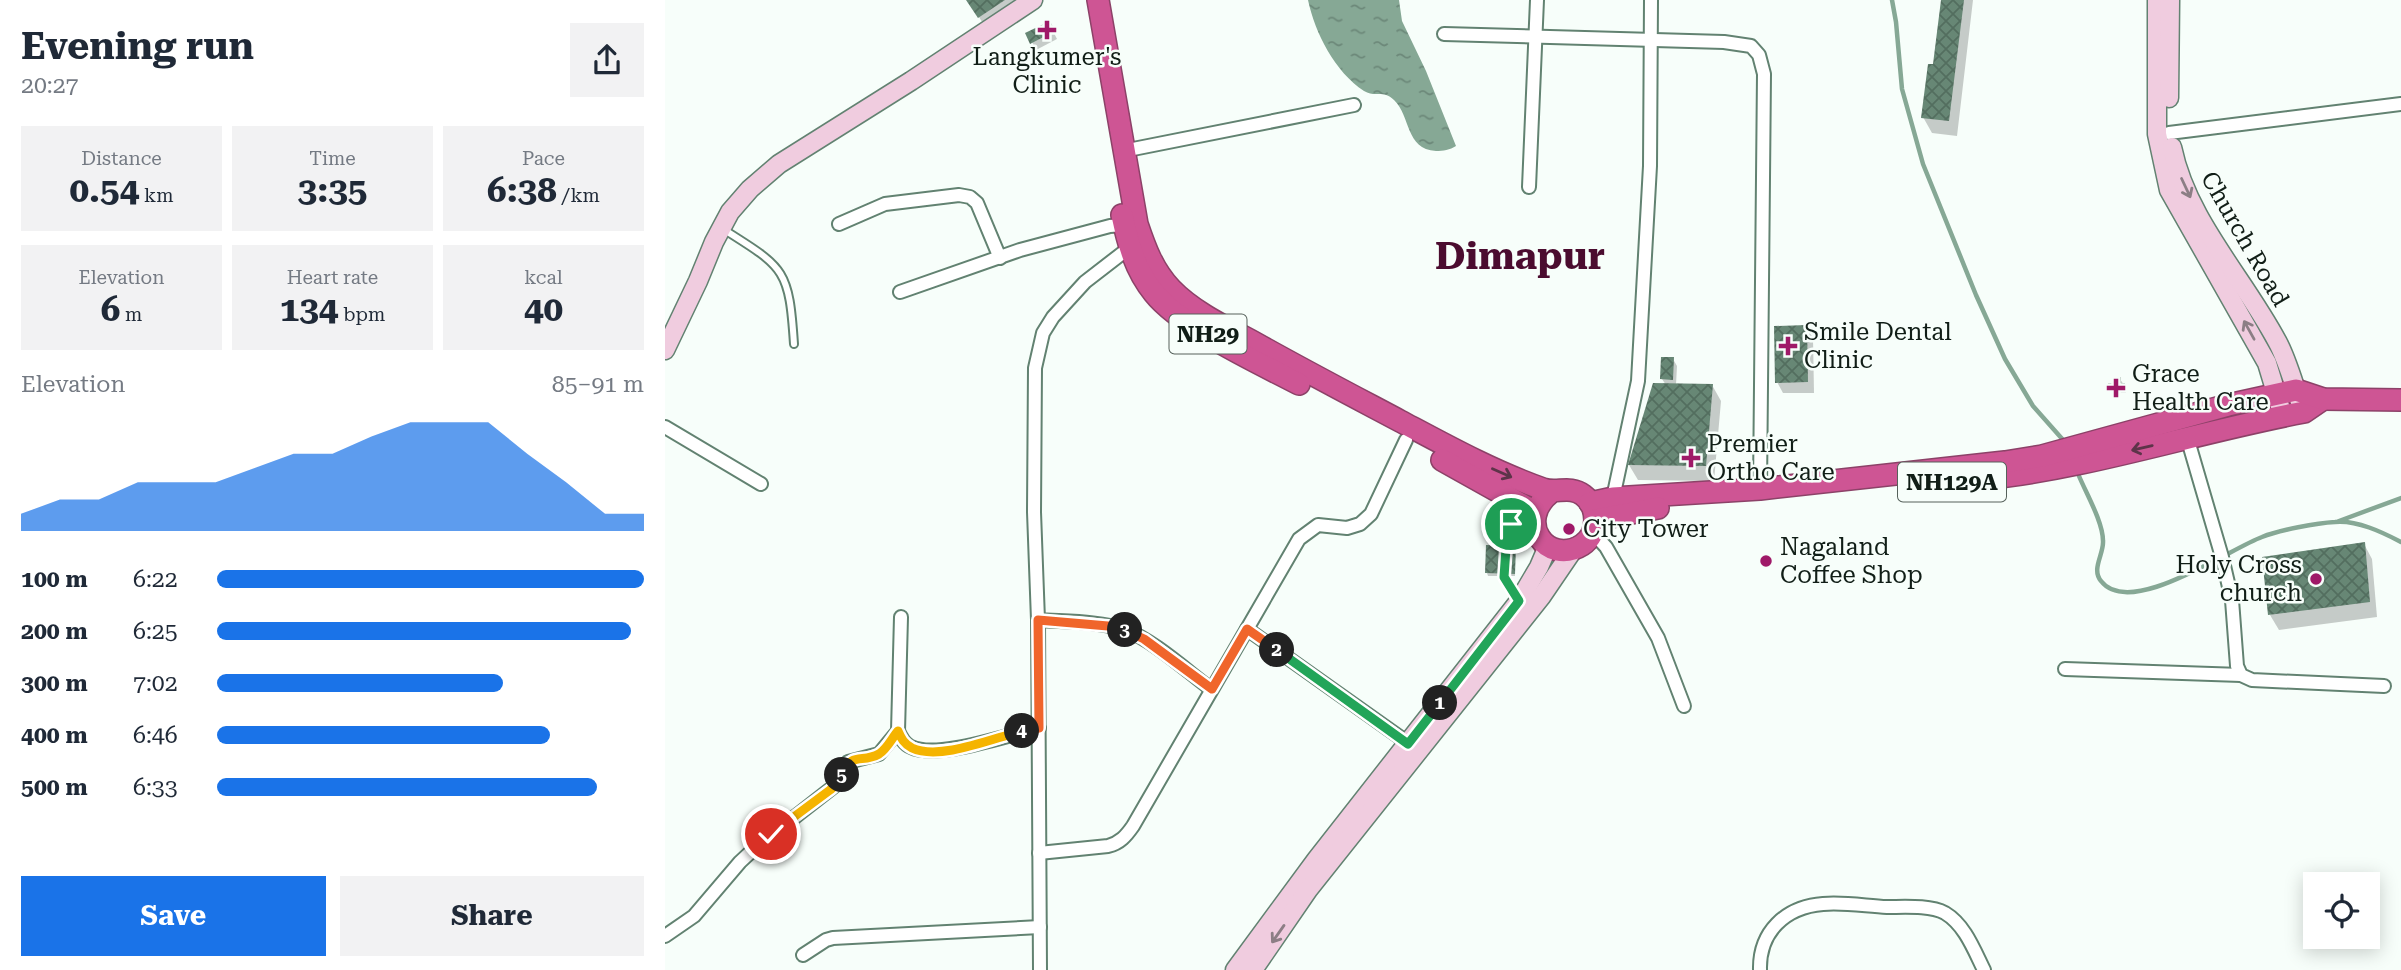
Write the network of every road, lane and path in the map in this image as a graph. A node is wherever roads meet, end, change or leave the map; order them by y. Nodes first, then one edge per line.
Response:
1 (1033, 0) edge
2 (1084, 0) edge
3 (1098, 0) edge
4 (1537, 0) edge
5 (1651, 0) edge
6 (2157, 0) edge
7 (2170, 0) edge
8 (1444, 34) dead end
9 (1537, 37) junction
10 (1650, 40) junction
11 (1354, 104) dead end
12 (2401, 104) edge
13 (2169, 133) junction
14 (1123, 151) junction
15 (1529, 187) dead end
16 (839, 224) dead end
17 (1124, 225) junction
18 (721, 228) junction
19 (1129, 248) junction
20 (1000, 258) junction
21 (901, 292) dead end
22 (794, 344) dead end
23 (665, 350) edge
24 (2286, 392) junction
25 (2323, 399) junction
26 (2401, 400) edge
27 (2293, 414) junction
28 (665, 427) edge
29 (2187, 437) junction
30 (1406, 440) junction
31 (761, 484) dead end
32 (1760, 489) junction
33 (1551, 492) junction
34 (1613, 498) junction
35 (1528, 508) junction
36 (1593, 518) junction
37 (1548, 546) junction
38 (1573, 550) junction
39 (1519, 601) junction
40 (901, 617) dead end
41 (1038, 620) junction
42 (1247, 629) junction
43 (2064, 669) dead end
44 (2241, 675) junction
45 (2385, 686) dead end
46 (1212, 689) junction
47 (1684, 706) dead end
48 (1039, 728) junction
49 (898, 731) junction
50 (1408, 744) junction
51 (1039, 853) junction
52 (1040, 927) junction
53 (665, 936) edge
54 (803, 955) dead end
55 (1040, 970) edge
56 (1235, 970) edge
57 (1253, 970) edge
58 (1760, 970) edge
59 (1984, 970) edge

1 - 18 main road
2 - 17 highway, NH29
3 - 14 highway, NH29
4 - 9 street
5 - 10 street
24 -> 6 main road
7 - 13 main road, Church Road
8 - 9 street
9 - 10 street
9 - 15 street
10 - 32 street
10 - 34 street
11 - 14 street
12 - 13 street
13 -> 24 main road, Church Road
14 -> 33 highway, NH29
16 - 20 street
17 - 19 highway, NH29
17 - 20 street
18 - 22 lane
18 - 23 main road
19 - 30 highway, NH29
19 - 41 street
20 - 21 street
24 - 25 highway, NH129A
24 - 27 main road
24 - 32 highway, NH129A
25 - 26 highway, NH129A
25 - 27 highway, NH129A
27 - 29 highway, NH129A
28 - 31 street
29 -> 36 highway, NH129A
29 - 44 street
30 - 35 highway, NH29
30 - 42 street
32 - 34 highway, NH129A
33 - 35 highway
33 - 36 highway, NH29
34 - 36 highway, NH129A
35 - 37 highway
35 - 39 lane
36 - 38 highway
36 - 47 street
37 - 38 highway
37 - 39 main road
38 -> 57 main road
39 - 50 main road
40 - 49 street
41 - 46 street
41 - 48 street
42 - 46 street
42 - 50 street
43 - 44 street
44 - 45 street
46 - 51 street
48 - 49 street
48 - 51 street
49 - 53 street
50 - 56 main road
51 - 52 street
52 - 54 street
52 - 55 street
58 - 59 street

